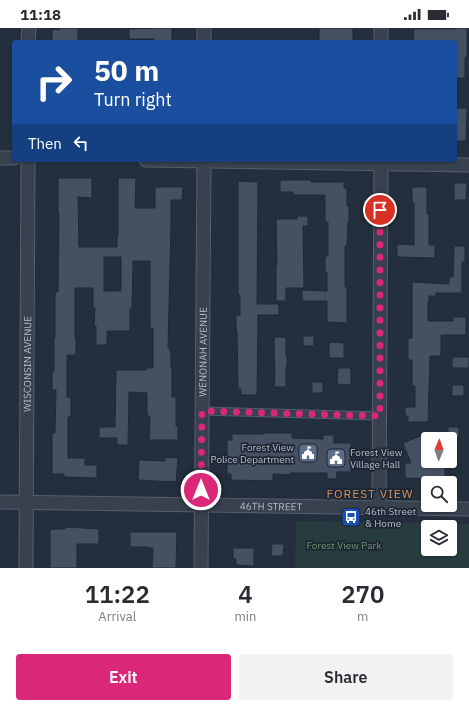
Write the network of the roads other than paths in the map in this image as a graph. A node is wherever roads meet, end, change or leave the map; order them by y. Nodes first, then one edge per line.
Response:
1 (28, 28) edge
2 (204, 28) edge
3 (381, 28) edge
4 (28, 40) edge
5 (204, 40) edge
6 (381, 40) edge
7 (0, 158) edge
8 (12, 158) edge
9 (28, 162) edge
10 (204, 162) edge
11 (381, 162) edge
12 (469, 165) edge
13 (202, 411) junction
14 (380, 416) junction
15 (0, 502) edge
16 (26, 503) junction
17 (201, 505) junction
18 (379, 508) junction
19 (469, 509) edge
20 (26, 568) edge
21 (201, 568) edge

1 - 4 street
2 - 5 street
3 - 6 street
7 - 8 street
9 - 16 street, WISCONSIN AVENUE
10 - 13 street, WENONAH AVENUE
11 - 12 street
11 - 14 street
13 - 14 lane
13 - 17 street, WENONAH AVENUE
14 - 18 street
15 - 16 street, 46TH STREET
16 - 17 street, 46TH STREET
16 - 20 street, WISCONSIN AVENUE
17 - 18 street, 46TH STREET
17 - 21 street, WENONAH AVENUE
18 - 19 street, 46TH STREET

